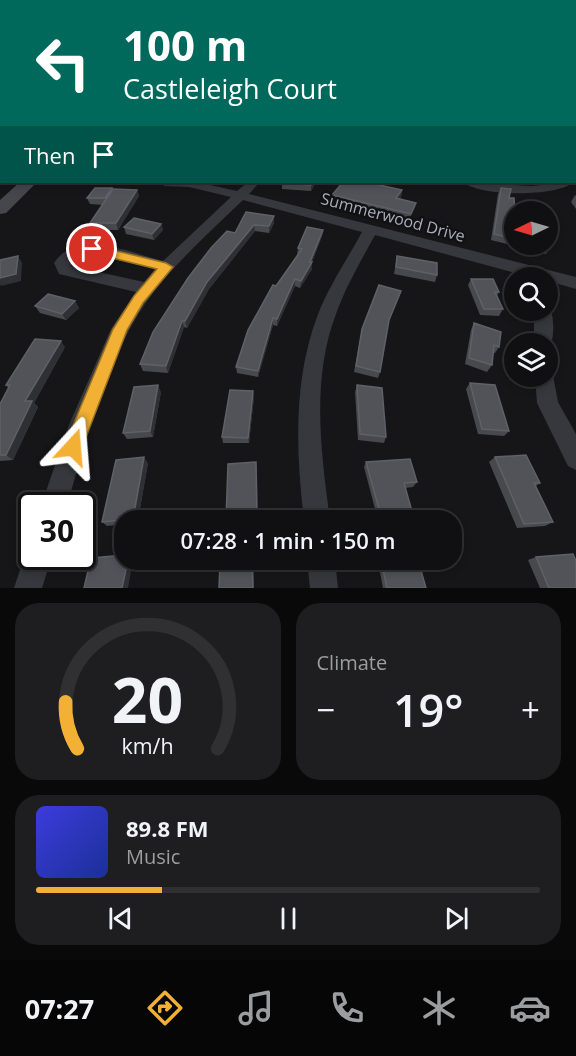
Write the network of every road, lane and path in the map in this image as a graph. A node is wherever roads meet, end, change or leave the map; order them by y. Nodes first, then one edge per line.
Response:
1 (28, 183) edge
2 (189, 183) edge
3 (253, 183) edge
4 (475, 183) edge
5 (566, 183) edge
6 (238, 195) junction
7 (0, 209) edge
8 (371, 230) junction
9 (166, 267) junction
10 (509, 267) edge
11 (558, 279) edge
12 (576, 283) edge
13 (148, 289) junction
14 (546, 387) edge
15 (576, 458) edge
16 (58, 492) edge
17 (316, 510) edge
18 (34, 570) edge
19 (322, 570) edge
20 (28, 588) edge
21 (324, 588) edge

1 - 7 main road
2 - 6 street, Summerwood Drive
3 - 6 street
4 - 5 street
6 - 8 street, Summerwood Drive
6 - 9 street
8 - 10 street, Summerwood Drive
8 - 17 street
9 - 13 street
9 - 13 street
11 - 12 street, Summerwood Drive
13 - 16 street
14 - 15 street
18 - 20 street
19 - 21 street

